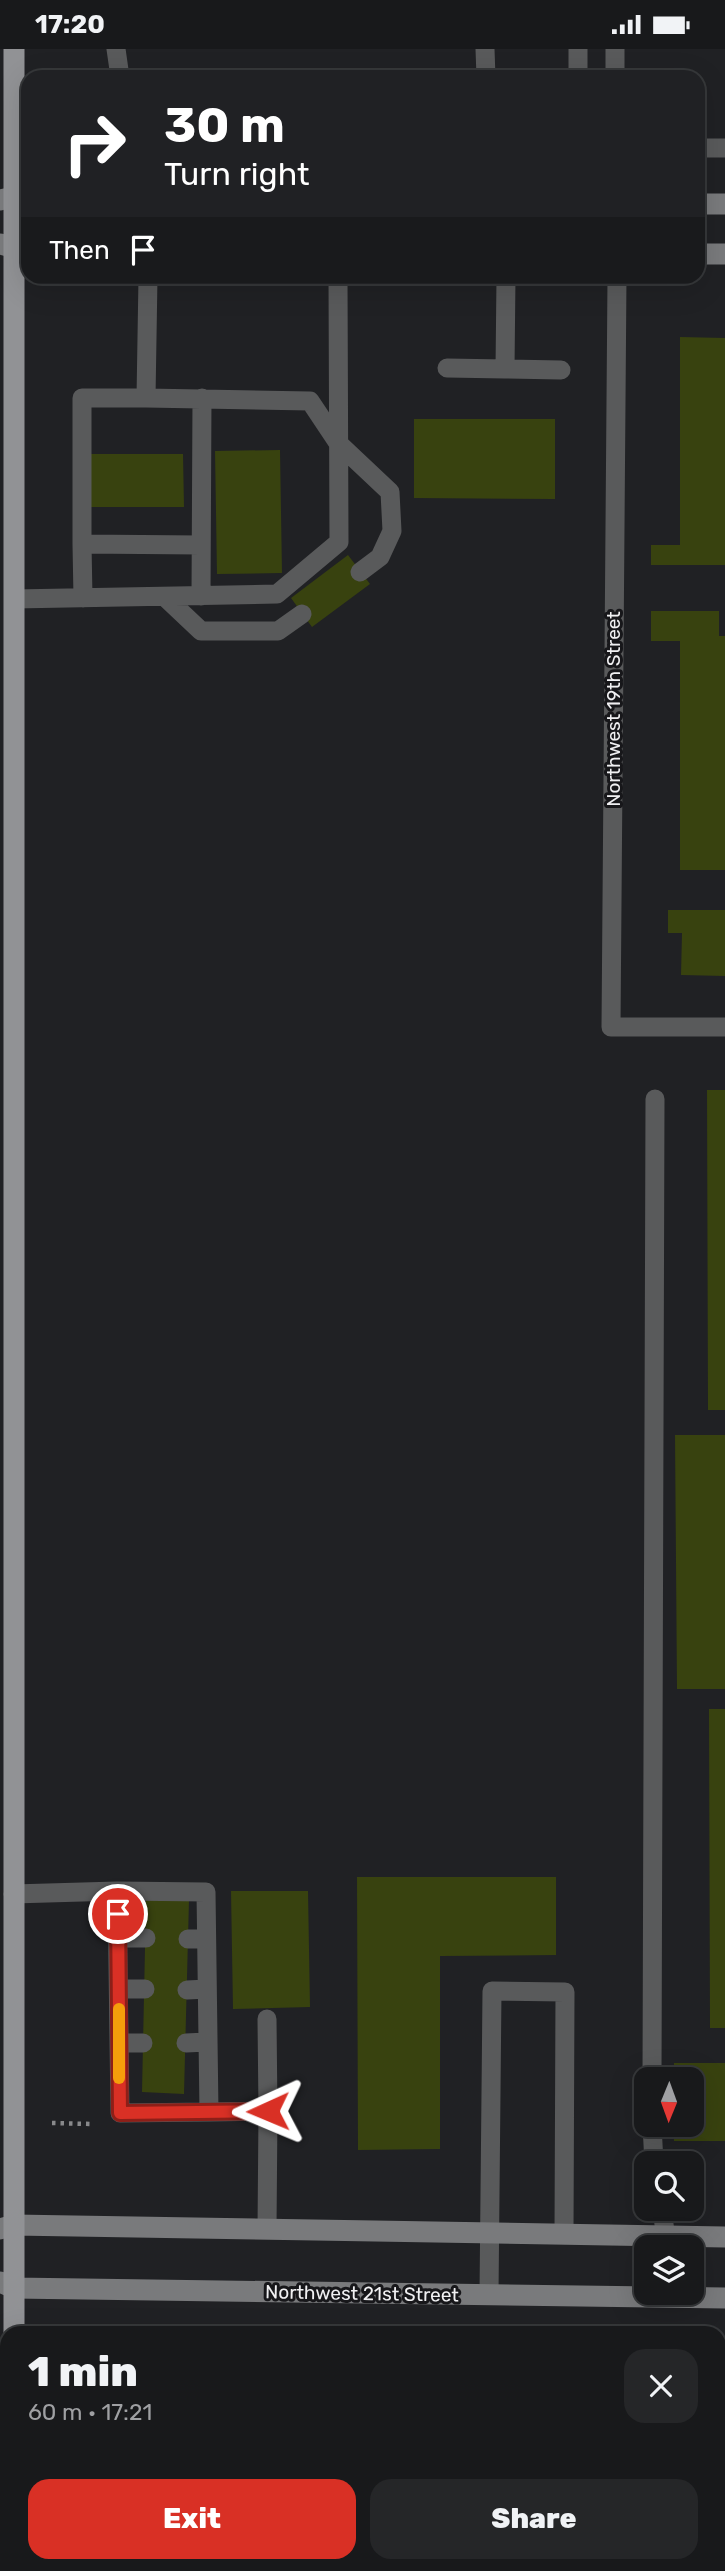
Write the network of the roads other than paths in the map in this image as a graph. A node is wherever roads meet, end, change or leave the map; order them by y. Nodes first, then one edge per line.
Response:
1 (14, 49) edge
2 (117, 49) edge
3 (485, 49) edge
4 (578, 49) edge
5 (615, 49) edge
6 (118, 70) edge
7 (486, 70) edge
8 (578, 70) edge
9 (615, 70) edge
10 (21, 90) edge
11 (705, 148) edge
12 (725, 148) edge
13 (14, 198) edge
14 (705, 204) edge
15 (725, 204) edge
16 (14, 247) edge
17 (705, 254) edge
18 (725, 254) edge
19 (148, 284) edge
20 (338, 284) edge
21 (506, 284) edge
22 (617, 284) edge
23 (447, 368) dead end
24 (505, 369) junction
25 (561, 370) dead end
26 (146, 398) junction
27 (202, 398) junction
28 (338, 443) junction
29 (82, 544) junction
30 (201, 545) junction
31 (360, 572) dead end
32 (201, 596) junction
33 (165, 597) junction
34 (83, 598) junction
35 (14, 599) junction
36 (302, 614) dead end
37 (725, 1027) edge
38 (655, 1099) dead end
39 (117, 1891) junction
40 (13, 1894) junction
41 (118, 1938) junction
42 (146, 1938) dead end
43 (118, 1989) junction
44 (145, 1989) dead end
45 (207, 1989) junction
46 (187, 1990) dead end
47 (267, 2019) dead end
48 (208, 2042) junction
49 (119, 2043) junction
50 (143, 2043) dead end
51 (186, 2043) dead end
52 (652, 2067) edge
53 (268, 2111) junction
54 (209, 2112) junction
55 (7, 2227) edge
56 (267, 2229) junction
57 (489, 2233) junction
58 (564, 2234) junction
59 (725, 2237) edge
60 (704, 2238) edge
61 (634, 2239) edge
62 (7, 2285) edge
63 (489, 2295) junction
64 (634, 2295) edge
65 (704, 2297) edge
66 (725, 2298) edge
67 (13, 2326) edge

1 - 10 main road
2 - 6 lane
3 - 7 lane
4 - 8 lane
5 - 9 lane
10 - 13 main road
11 - 12 lane
13 - 16 main road
14 - 15 street
16 - 35 main road
17 - 18 street
19 - 26 lane
20 - 28 lane
21 - 24 lane
22 - 37 lane, Northwest 19th Street
23 - 24 lane
24 - 25 lane
26 - 27 lane
26 - 29 lane
27 - 28 lane
27 - 30 lane
28 - 31 lane
28 - 32 lane
29 - 30 lane
29 - 34 lane
30 - 32 lane
32 - 33 lane
33 - 34 lane
33 - 36 lane
34 - 35 lane
35 - 40 main road
38 - 52 lane
39 - 40 lane
39 - 41 lane
39 - 45 lane
40 - 55 main road
41 - 42 lane
41 - 43 lane
43 - 44 lane
43 - 49 lane
45 - 46 lane
45 - 48 lane
47 - 53 lane
48 - 51 lane
48 - 54 lane
49 - 50 lane
49 - 54 lane
53 - 54 lane
53 - 56 lane
55 - 56 street
55 - 62 main road
56 - 57 street
57 - 58 street
57 - 58 lane
57 - 63 lane
58 - 61 street
59 - 60 street
62 - 63 street, Northwest 21st Street
62 - 67 main road
63 - 64 street, Northwest 21st Street
65 - 66 street, Northwest 21st Street

